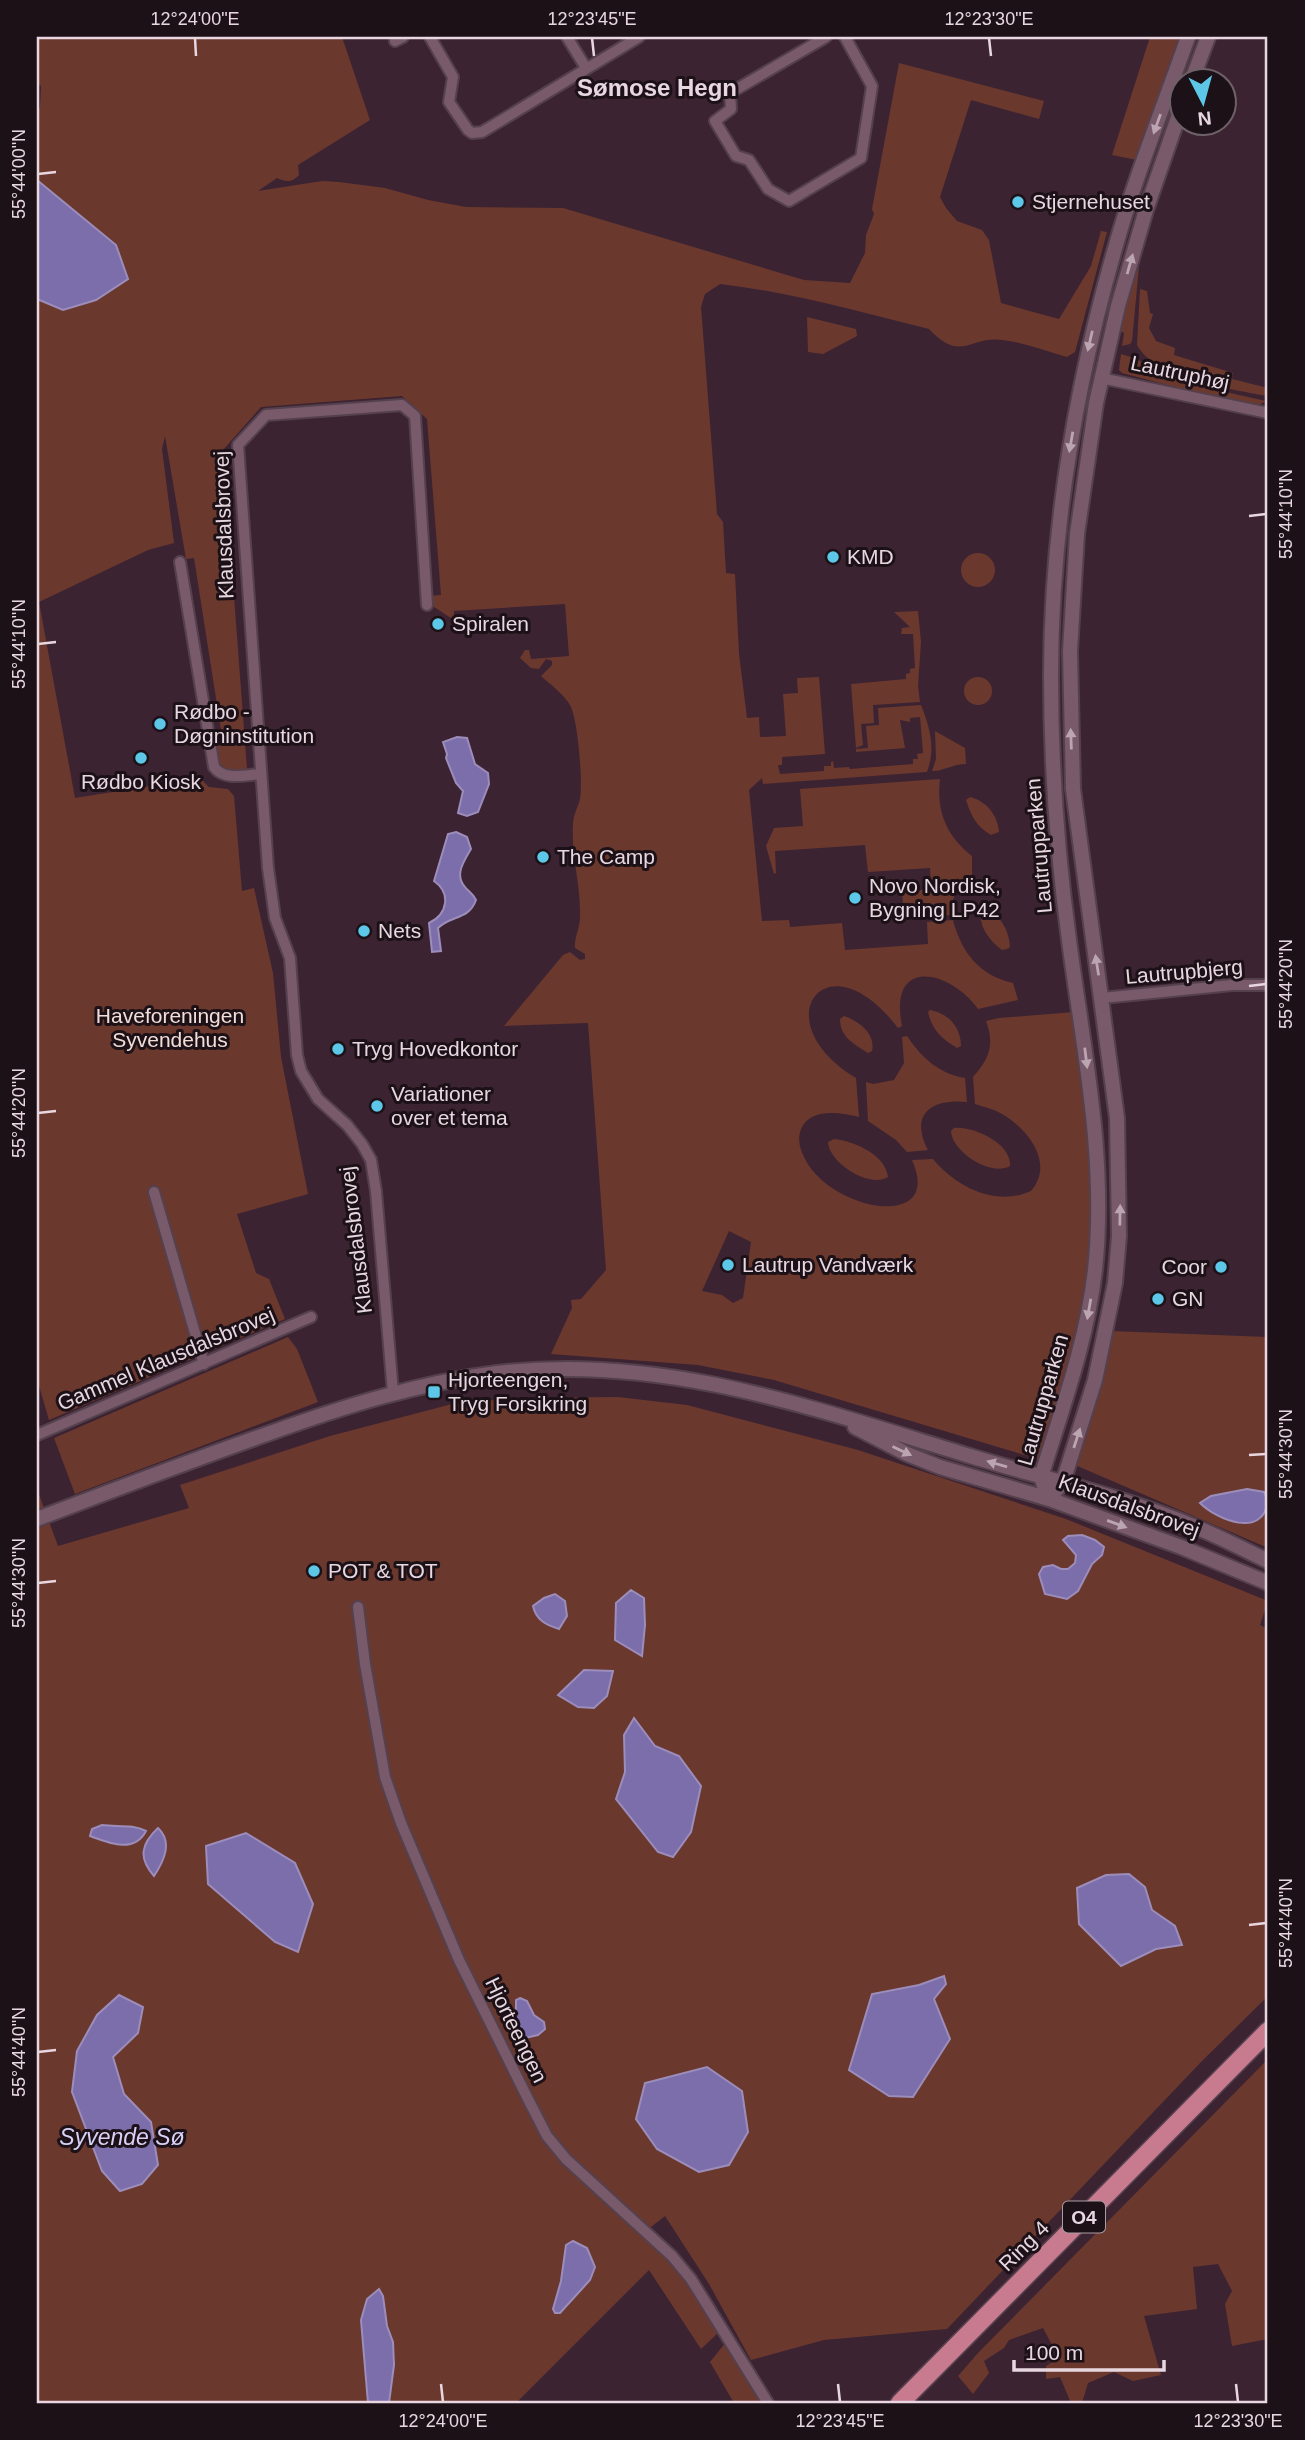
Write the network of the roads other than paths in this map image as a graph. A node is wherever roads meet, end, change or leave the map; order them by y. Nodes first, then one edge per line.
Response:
1 (430, 37) edge
2 (567, 37) edge
3 (639, 37) edge
4 (826, 37) edge
5 (845, 37) edge
6 (1188, 37) edge
7 (1208, 37) edge
8 (1197, 66) edge
9 (586, 68) junction
10 (1172, 136) edge
11 (1082, 374) junction
12 (1101, 378) junction
13 (1268, 413) edge
14 (180, 562) dead end
15 (427, 604) dead end
16 (260, 774) junction
17 (1268, 985) edge
18 (1102, 998) junction
19 (1078, 1001) junction
20 (154, 1192) dead end
21 (311, 1317) dead end
22 (204, 1364) junction
23 (393, 1393) junction
24 (819, 1409) junction
25 (37, 1436) edge
26 (1041, 1477) junction
27 (1063, 1482) junction
28 (1049, 1499) junction
29 (37, 1519) edge
30 (1268, 1561) edge
31 (1268, 1583) edge
32 (358, 1607) dead end
33 (1268, 2031) edge
34 (768, 2403) edge
35 (900, 2403) edge

1 - 9 street
2 - 9 street
3 - 9 street
4 - 5 street
6 -> 11 street, Lautrupparken
7 - 8 street
12 -> 10 street, Lautrupparken
11 - 12 street, Lautruphøj
11 -> 19 street, Lautrupparken
12 - 13 street, Lautruphøj
18 -> 12 street, Lautrupparken
14 - 16 street, Klausdalsbrovej
15 - 16 street, Klausdalsbrovej
16 - 23 street, Klausdalsbrovej
17 - 18 street, Lautrupbjerg
18 - 19 street
27 -> 18 street, Lautrupparken
19 -> 26 street, Lautrupparken
20 - 22 street
21 - 22 street, Gammel Klausdalsbrovej
22 - 25 street, Gammel Klausdalsbrovej
23 - 24 street, Klausdalsbrovej
23 - 29 street, Klausdalsbrovej
26 -> 24 street, Klausdalsbrovej
24 -> 28 street, Klausdalsbrovej
26 - 27 street, Klausdalsbrovej
26 - 28 street, Lautrupparken
27 - 28 street, Lautrupparken
27 - 30 street, Klausdalsbrovej
28 -> 31 street, Klausdalsbrovej
32 - 34 street, Hjorteengen
33 - 35 main road, Ring 4 / O4

